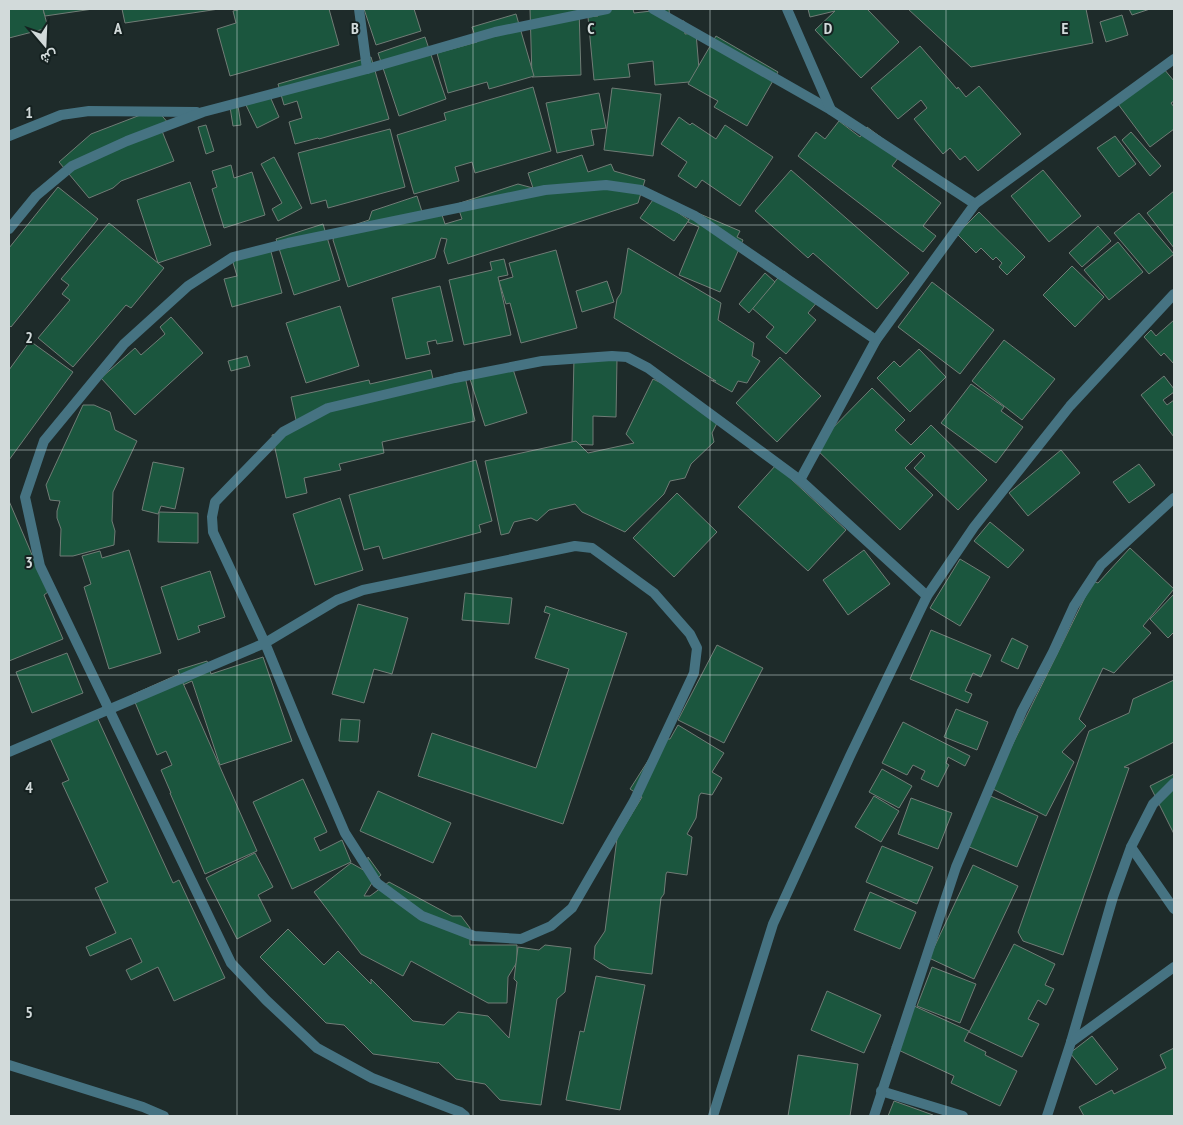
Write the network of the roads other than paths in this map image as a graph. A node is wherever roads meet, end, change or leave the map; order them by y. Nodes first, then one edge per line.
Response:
1 (360, 9) edge
2 (607, 9) edge
3 (653, 9) edge
4 (787, 9) edge
5 (1174, 60) edge
6 (367, 69) junction
7 (831, 110) junction
8 (203, 112) junction
9 (9, 136) edge
10 (975, 204) junction
11 (9, 229) edge
12 (1174, 294) edge
13 (876, 340) junction
14 (800, 480) junction
15 (1174, 498) edge
16 (927, 596) junction
17 (265, 643) junction
18 (108, 710) junction
19 (9, 752) edge
20 (1174, 783) edge
21 (1130, 847) junction
22 (1174, 909) edge
23 (1174, 967) edge
24 (1071, 1042) junction
25 (9, 1065) edge
26 (881, 1091) junction
27 (164, 1116) edge
28 (465, 1116) edge
29 (713, 1116) edge
30 (874, 1116) edge
31 (964, 1116) edge
32 (1047, 1116) edge

1 - 6 street
2 - 6 street
3 - 7 street
4 - 7 street
5 - 10 street
6 - 8 street
7 - 10 street
8 - 9 street
8 - 11 street
10 - 13 street
12 - 16 street
13 - 14 street
13 - 18 street
14 - 16 street
14 - 17 street
15 - 26 street
16 - 29 street
17 - 17 street
17 - 18 street
18 - 19 street
18 - 28 street
20 - 21 street
21 - 22 street
21 - 24 street
23 - 24 street
24 - 32 street
25 - 27 street
26 - 30 street
26 - 31 street

